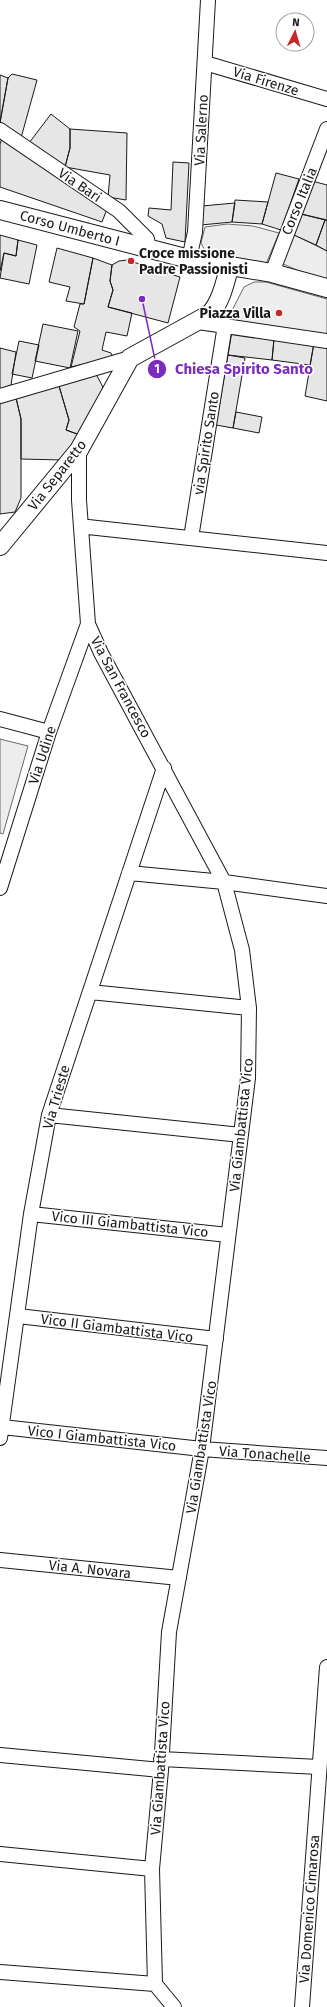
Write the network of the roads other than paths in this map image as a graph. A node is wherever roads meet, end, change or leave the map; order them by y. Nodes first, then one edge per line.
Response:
1 (208, 0) edge
2 (205, 63) junction
3 (327, 99) edge
4 (327, 129) edge
5 (0, 130) edge
6 (0, 210) edge
7 (148, 249) junction
8 (189, 260) junction
9 (230, 265) junction
10 (272, 272) junction
11 (327, 288) edge
12 (198, 322) junction
13 (225, 325) junction
14 (327, 341) edge
15 (130, 358) junction
16 (0, 396) edge
17 (79, 450) junction
18 (88, 527) dead end
19 (191, 538) junction
20 (0, 546) edge
21 (327, 553) edge
22 (88, 624) junction
23 (0, 719) edge
24 (49, 732) junction
25 (164, 768) junction
26 (6, 848) edge
27 (129, 873) junction
28 (224, 882) junction
29 (0, 888) edge
30 (326, 892) edge
31 (90, 992) junction
32 (249, 1008) junction
33 (49, 1115) junction
34 (241, 1135) junction
35 (31, 1214) junction
36 (228, 1235) junction
37 (18, 1316) junction
38 (216, 1339) junction
39 (1, 1432) edge
40 (202, 1449) junction
41 (327, 1458) edge
42 (0, 1560) edge
43 (179, 1578) junction
44 (327, 1667) edge
45 (0, 1755) edge
46 (161, 1764) junction
47 (319, 1767) junction
48 (0, 1854) edge
49 (152, 1869) junction
50 (0, 1972) edge
51 (155, 1984) junction
52 (174, 2007) edge
53 (302, 2007) edge

1 - 2 street, Via Salerno
2 - 3 street, Via Firenze
2 - 8 street, Via Salerno
4 - 10 street, Corso Italia
5 - 7 street, Via Bari
6 - 7 street, Corso Umberto I
7 - 8 street, Corso Umberto I
8 - 9 street, Corso Umberto I
9 - 10 street, Corso Umberto I
9 - 12 street
10 - 11 street, Corso Umberto I
12 - 13 street
12 - 15 street
13 - 14 street
13 - 19 street, via Spirito Santo
15 - 16 street
15 - 17 street, Via Separetto
17 - 20 street, Via Separetto
17 - 22 street, Via San Francesco
18 - 19 street
19 - 21 street
22 - 24 street, Via Udine
22 - 25 street, Via San Francesco
23 - 24 street
24 - 26 street, Via Udine
25 - 27 street, Via Trieste
25 - 28 street, Via San Francesco
26 - 29 street, Via Udine
27 - 28 street
27 - 31 street, Via Trieste
28 - 30 street
28 - 32 street, Via Giambattista Vico
31 - 32 street
31 - 33 street, Via Trieste
32 - 34 street, Via Giambattista Vico
33 - 34 street
33 - 35 street, Via Trieste
34 - 36 street, Via Giambattista Vico
35 - 36 street, Vico III Giambattista Vico
35 - 37 street, Via Trieste
36 - 38 street, Via Giambattista Vico
37 - 38 street, Vico II Giambattista Vico
37 - 39 street, Via Trieste
38 - 40 street, Via Giambattista Vico
39 - 40 street, Vico I Giambattista Vico
40 - 41 street, Via Tonachelle
40 - 43 street, Via Giambattista Vico
42 - 43 street, Via A. Novara
43 - 46 street, Via Giambattista Vico
44 - 47 street, Via Domenico Cimarosa
45 - 46 street
46 - 47 street
46 - 49 street, Via Giambattista Vico
47 - 53 street, Via Domenico Cimarosa
48 - 49 street
49 - 51 street, Via Giambattista Vico
50 - 51 street
51 - 52 street

